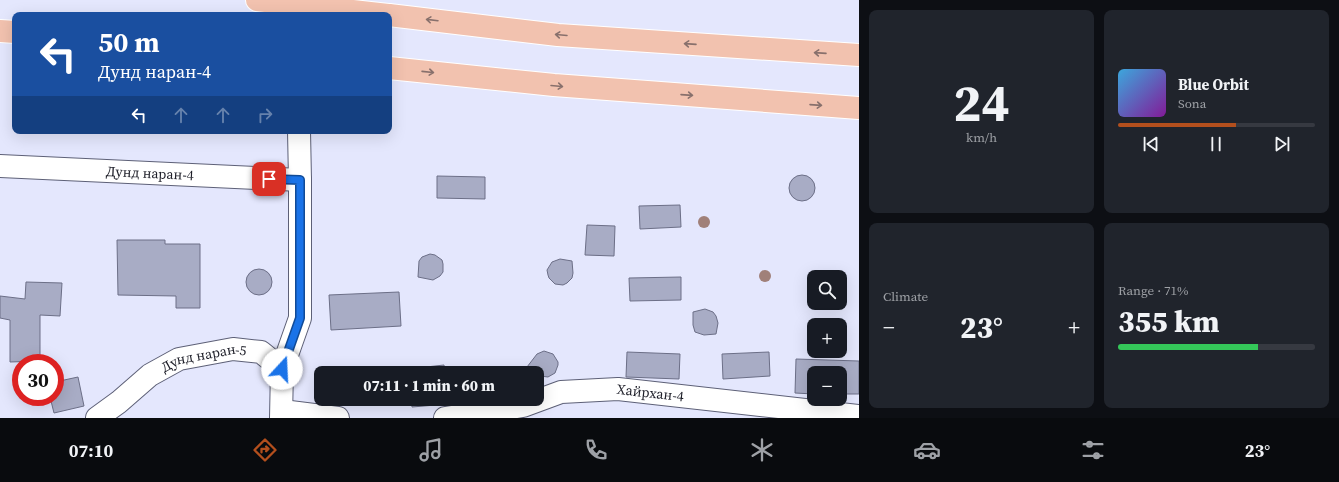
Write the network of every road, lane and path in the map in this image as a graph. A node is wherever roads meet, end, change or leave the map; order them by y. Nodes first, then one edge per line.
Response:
1 (257, 0) edge
2 (363, 12) edge
3 (392, 15) edge
4 (0, 31) edge
5 (12, 32) edge
6 (859, 56) edge
7 (392, 68) edge
8 (859, 108) edge
9 (299, 134) edge
10 (0, 166) edge
11 (300, 180) junction
12 (282, 369) junction
13 (282, 414) edge
14 (859, 416) edge
15 (97, 418) edge
16 (338, 418) edge
17 (445, 418) edge

1 - 2 main road
6 -> 3 main road
4 - 5 main road
7 -> 8 main road
9 - 11 street
10 - 11 street, Дунд наран-4
11 - 12 street
12 - 13 street
12 - 15 street, Дунд наран-5
13 - 16 street
14 - 17 street, Хайрхан-4

